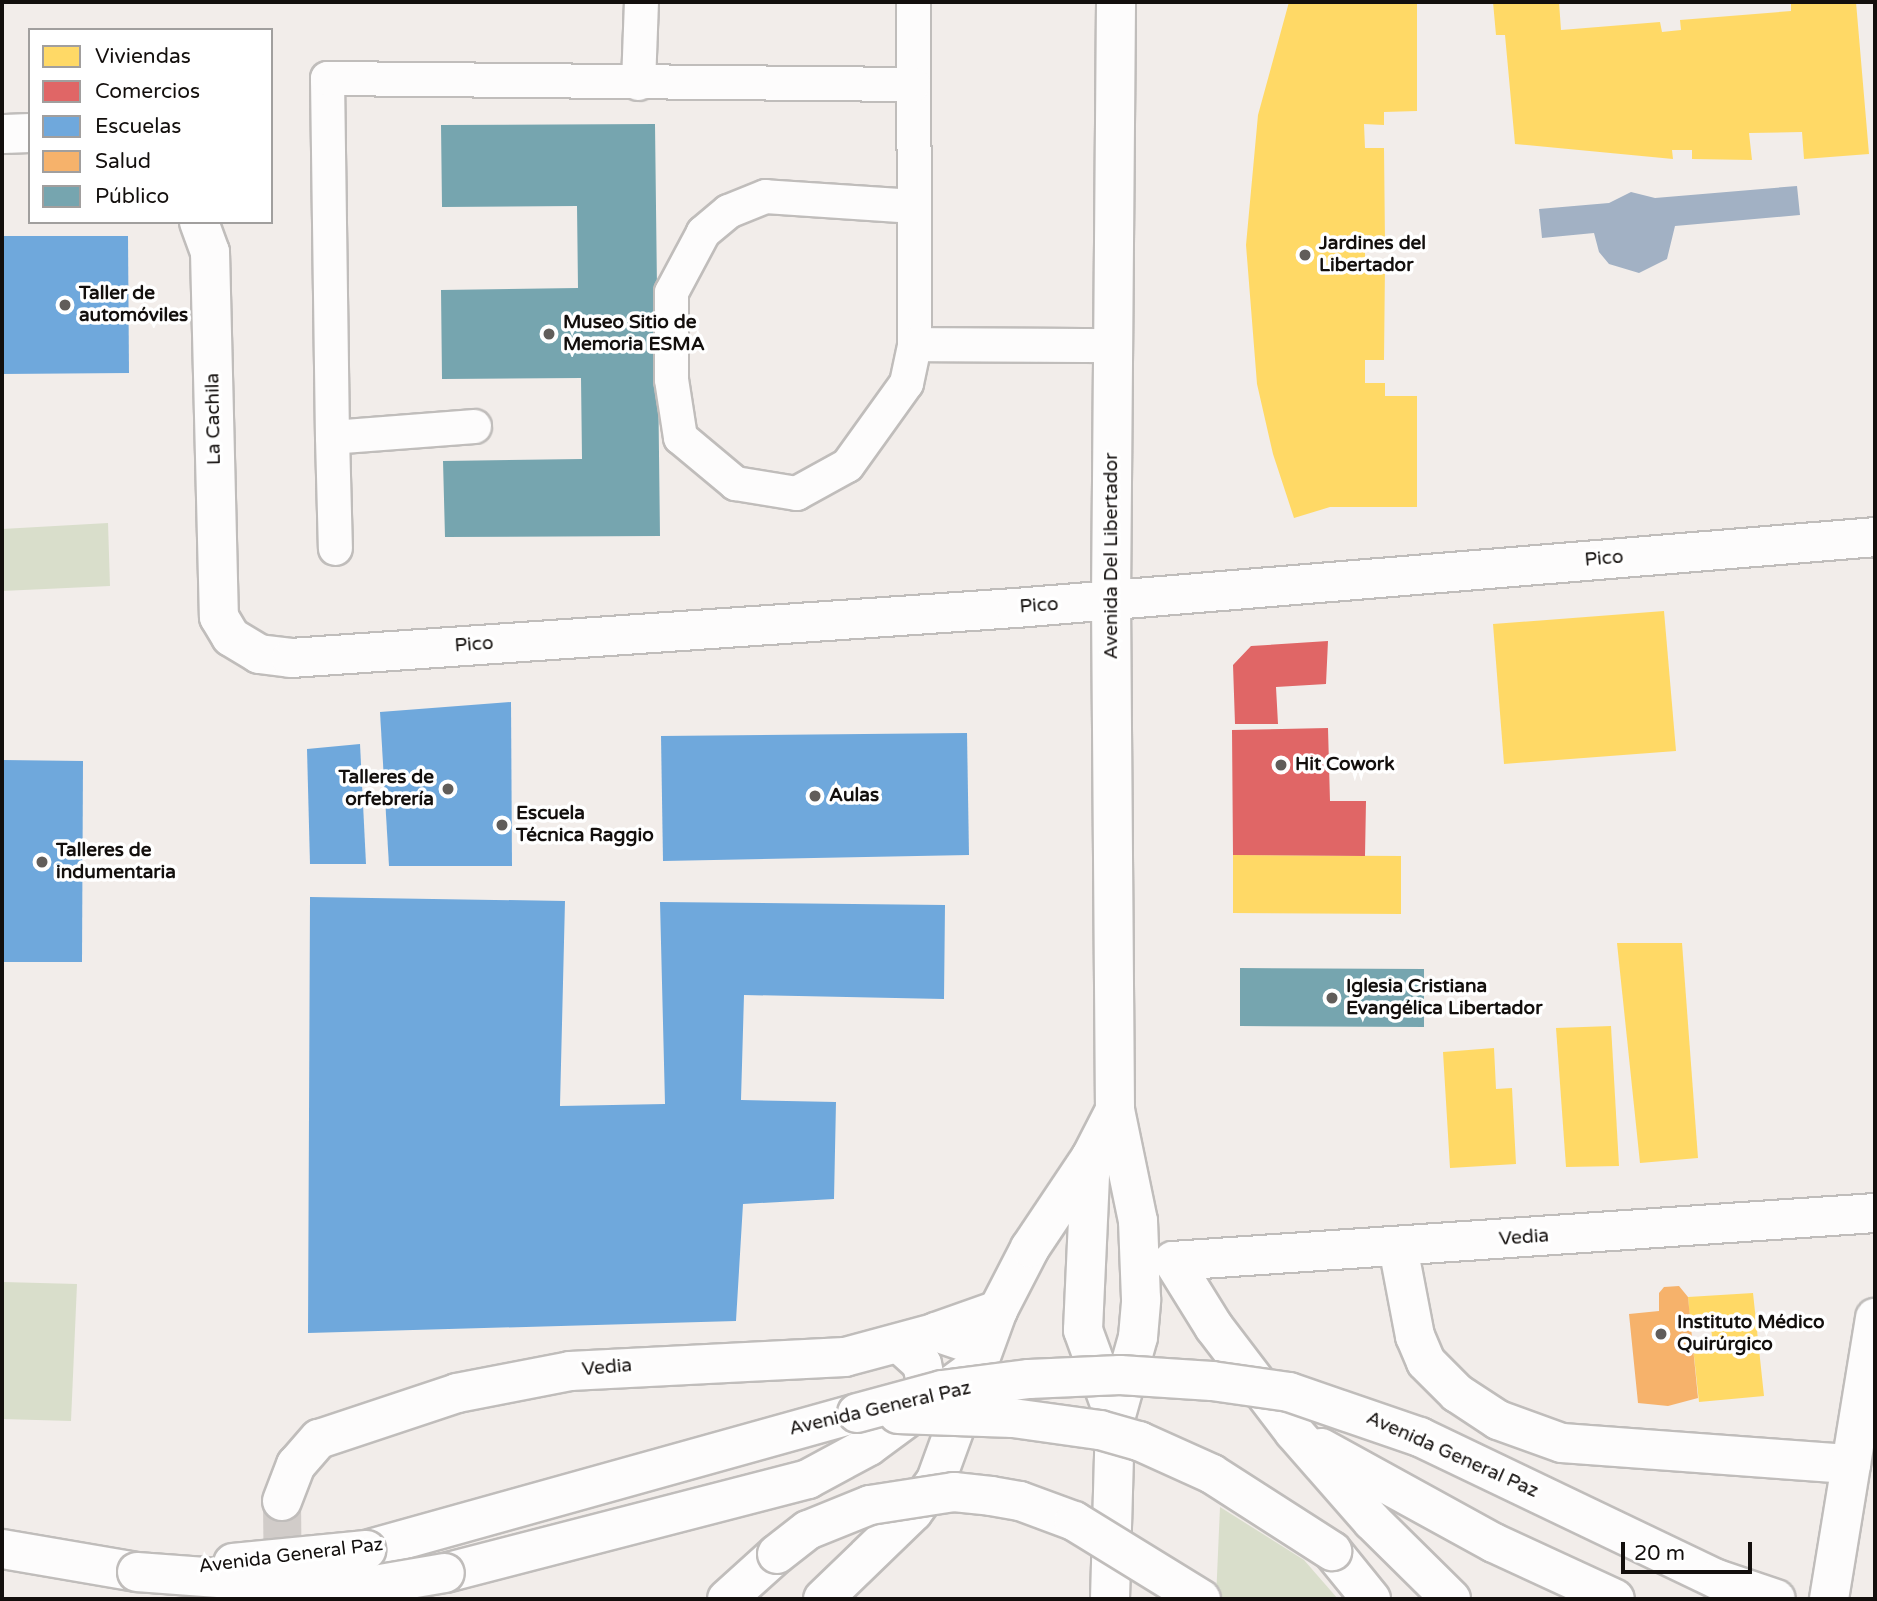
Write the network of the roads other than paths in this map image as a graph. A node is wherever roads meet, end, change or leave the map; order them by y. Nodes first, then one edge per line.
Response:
1 (641, 2) edge
2 (913, 2) edge
3 (1116, 2) edge
4 (638, 82) junction
5 (913, 85) junction
6 (28, 133) edge
7 (2, 134) edge
8 (914, 206) junction
9 (200, 224) edge
10 (914, 344) junction
11 (1113, 345) junction
12 (474, 426) dead end
13 (332, 437) junction
14 (1875, 537) edge
15 (335, 548) dead end
16 (1111, 601) junction
17 (219, 617) joint
18 (1115, 1110) junction
19 (1091, 1157) junction
20 (1875, 1213) edge
21 (1138, 1221) junction
22 (1398, 1247) junction
23 (1173, 1261) junction
24 (998, 1310) junction
25 (1875, 1318) edge
26 (936, 1332) junction
27 (901, 1345) junction
28 (981, 1356) junction
29 (930, 1402) junction
30 (857, 1413) junction
31 (1115, 1419) junction
32 (1294, 1432) junction
33 (1851, 1465) junction
34 (282, 1501) tunnel mouth
35 (2, 1549) edge
36 (137, 1572) junction
37 (1601, 1593) edge
38 (727, 1599) edge
39 (823, 1599) edge
40 (1110, 1599) edge
41 (1201, 1599) edge
42 (1371, 1599) edge
43 (1451, 1599) edge
44 (1776, 1599) edge
45 (1829, 1599) edge

1 - 4 street
2 - 5 street
3 - 11 main road, Avenida Del Libertador
4 - 5 street
4 - 13 street
5 - 8 street
6 - 7 main road
8 - 10 street
8 - 10 street
9 - 17 main road, La Cachila
10 - 11 street
11 - 16 main road, Avenida Del Libertador
12 - 13 street
13 - 15 street
14 - 16 main road, Pico
16 - 17 main road, Pico
16 - 18 main road, Avenida Del Libertador
18 - 19 main road, Avenida Del Libertador
18 - 21 main road, Avenida Del Libertador
19 - 24 main road
19 - 31 main road, Avenida Del Libertador
20 - 22 main road, Vedia
21 - 23 main road
21 - 31 main road, Avenida Del Libertador
22 - 23 main road, Vedia
22 - 33 main road
23 - 32 main road
24 - 26 main road, Vedia
24 - 28 main road
25 - 33 main road
26 - 27 main road, Vedia
26 - 28 main road
27 - 29 main road
27 - 34 main road, Vedia
28 - 29 main road
28 - 39 main road
29 - 36 main road, bridge
30 - 36 main road, Avenida General Paz, bridge
30 - 42 main road, bridge
30 - 44 main road, Avenida General Paz, bridge
31 - 40 main road, Avenida Del Libertador
32 - 37 main road
32 - 43 main road
33 - 45 main road
35 - 36 main road, Avenida General Paz
38 - 41 main road, bridge

